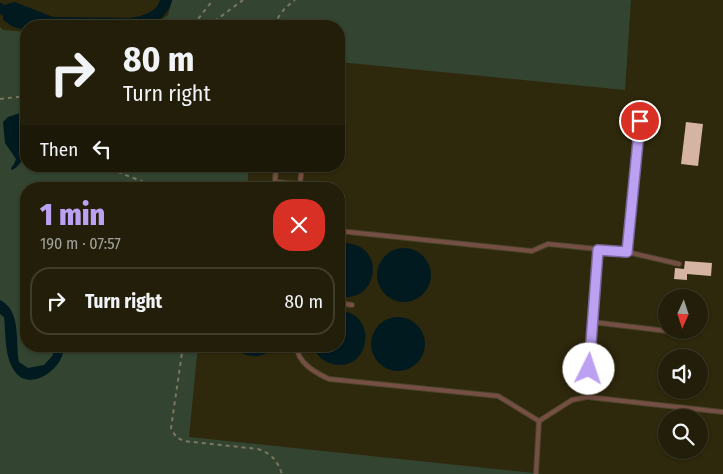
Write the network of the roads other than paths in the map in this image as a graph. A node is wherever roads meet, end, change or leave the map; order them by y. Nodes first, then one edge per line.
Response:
1 (640, 121) dead end
2 (345, 232) edge
3 (598, 250) junction
4 (627, 252) junction
5 (679, 264) dead end
6 (345, 304) edge
7 (352, 305) dead end
8 (592, 322) junction
9 (658, 330) edge
10 (298, 352) edge
11 (587, 397) junction
12 (723, 412) edge
13 (539, 421) junction
14 (536, 474) edge

1 - 4 lane
2 - 3 lane
3 - 4 lane
3 - 8 lane
4 - 5 lane
6 - 7 lane
8 - 9 lane
8 - 11 lane
10 - 13 lane
11 - 12 lane
11 - 13 lane
13 - 14 lane

